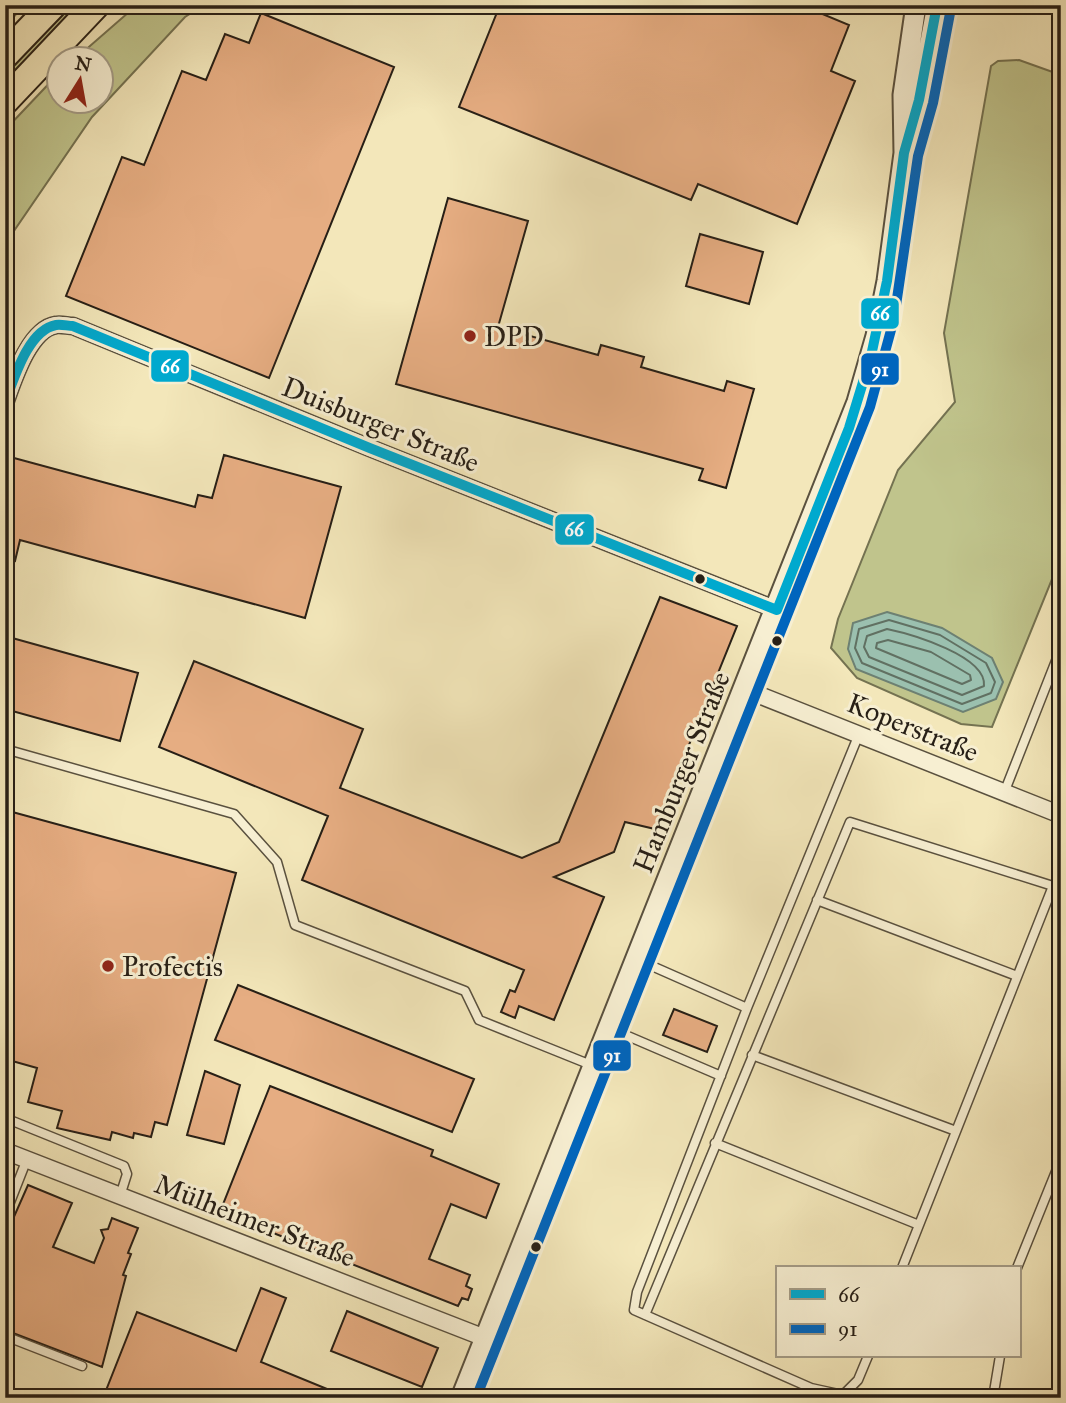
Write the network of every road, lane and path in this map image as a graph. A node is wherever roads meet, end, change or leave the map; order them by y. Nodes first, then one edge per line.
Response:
1 (35, 5) edge
2 (53, 5) edge
3 (96, 5) edge
4 (117, 5) edge
5 (916, 5) edge
6 (937, 5) edge
7 (63, 38) junction
8 (5, 39) edge
9 (919, 46) junction
10 (5, 55) edge
11 (5, 101) edge
12 (5, 403) edge
13 (776, 610) junction
14 (1061, 648) edge
15 (744, 690) junction
16 (859, 734) junction
17 (5, 749) edge
18 (1004, 793) junction
19 (1061, 816) edge
20 (817, 900) junction
21 (636, 959) junction
22 (1017, 976) junction
23 (747, 1007) junction
24 (609, 1028) junction
25 (752, 1055) junction
26 (594, 1066) junction
27 (720, 1076) junction
28 (5, 1118) edge
29 (956, 1131) junction
30 (715, 1143) junction
31 (5, 1151) edge
32 (27, 1159) junction
33 (1061, 1159) edge
34 (120, 1196) junction
35 (5, 1215) edge
36 (919, 1225) junction
37 (903, 1266) edge
38 (1018, 1266) edge
39 (645, 1315) junction
40 (5, 1336) edge
41 (485, 1338) junction
42 (867, 1358) edge
43 (1000, 1358) edge
44 (82, 1366) dead end
45 (461, 1398) edge
46 (993, 1398) edge

1 - 8 highway
2 - 10 highway
3 - 7 highway
4 - 7 highway
5 - 9 street, Hamburger Straße
6 - 9 street, Hamburger Straße
7 - 11 highway
9 - 13 street, Hamburger Straße
12 - 13 street, Duisburger Straße
13 - 15 street, Hamburger Straße
14 - 18 lane
15 - 16 street, Koperstraße
15 - 21 street, Hamburger Straße
16 - 18 street, Koperstraße
16 - 23 lane
17 - 26 lane
18 - 19 street, Koperstraße
20 - 22 lane
20 - 22 lane
20 - 25 lane
21 - 23 lane
21 - 24 street, Hamburger Straße
22 - 29 lane
23 - 27 lane
24 - 26 street, Hamburger Straße
24 - 27 lane
25 - 29 lane
25 - 30 lane
26 - 41 street, Hamburger Straße
27 - 39 lane
28 - 34 lane
29 - 36 lane
30 - 36 lane
30 - 39 lane
31 - 32 street, Mülheimer Straße
32 - 34 street, Mülheimer Straße
32 - 35 lane
33 - 38 lane
34 - 41 street, Mülheimer Straße
36 - 37 lane
39 - 42 lane
40 - 44 lane
41 - 45 street, Hamburger Straße
43 - 46 lane

